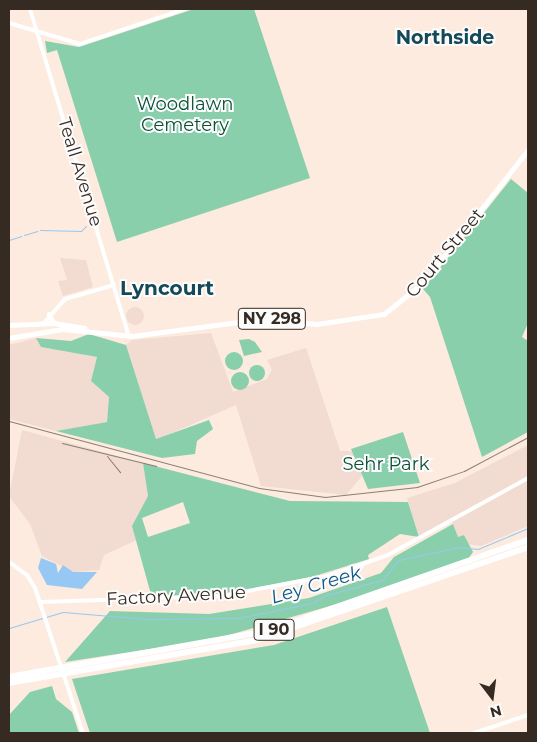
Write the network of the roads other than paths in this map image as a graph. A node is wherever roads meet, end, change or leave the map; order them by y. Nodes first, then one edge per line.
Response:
1 (30, 9) edge
2 (185, 9) edge
3 (34, 19) junction
4 (9, 23) edge
5 (23, 28) junction
6 (38, 32) junction
7 (49, 35) junction
8 (42, 47) junction
9 (528, 150) edge
10 (110, 270) junction
11 (114, 285) junction
12 (105, 287) junction
13 (49, 314) junction
14 (44, 322) junction
15 (38, 323) junction
16 (54, 323) junction
17 (9, 325) edge
18 (40, 328) junction
19 (30, 332) junction
20 (103, 333) junction
21 (129, 336) junction
22 (9, 338) edge
23 (528, 478) edge
24 (528, 540) edge
25 (528, 547) edge
26 (10, 563) edge
27 (53, 600) junction
28 (40, 602) junction
29 (45, 616) junction
30 (9, 677) edge
31 (9, 683) edge
32 (528, 715) edge
33 (83, 733) edge
34 (474, 733) edge

1 - 3 street, Teall Avenue
2 - 7 street
3 - 5 street
3 - 6 street, Teall Avenue
4 - 5 street
5 - 6 street
6 - 7 street
6 - 8 street, Teall Avenue
7 - 8 street
8 - 10 street, Teall Avenue
9 - 21 main road, Court Street / NY 298
10 - 11 street, Teall Avenue
10 - 12 street
11 - 12 street
11 - 21 street, Teall Avenue
12 - 13 street
13 - 14 street
13 - 15 street
13 - 16 main road
14 - 15 main road, Court Street / NY 298
14 - 16 main road, Court Street / NY 298
14 - 18 main road
15 - 17 main road, Court Street / NY 298
15 - 18 main road
16 - 20 main road, Court Street / NY 298
18 - 19 main road
19 - 20 main road, Court Street / NY 298
19 - 22 main road, Court Street / NY 298
20 - 21 main road, Court Street / NY 298
23 - 27 street, Factory Avenue
24 - 30 highway, I 90
25 - 31 highway, I 90
26 - 28 street
27 - 28 street, Factory Avenue
27 - 29 street
28 - 29 street
29 - 33 street
32 - 34 street

